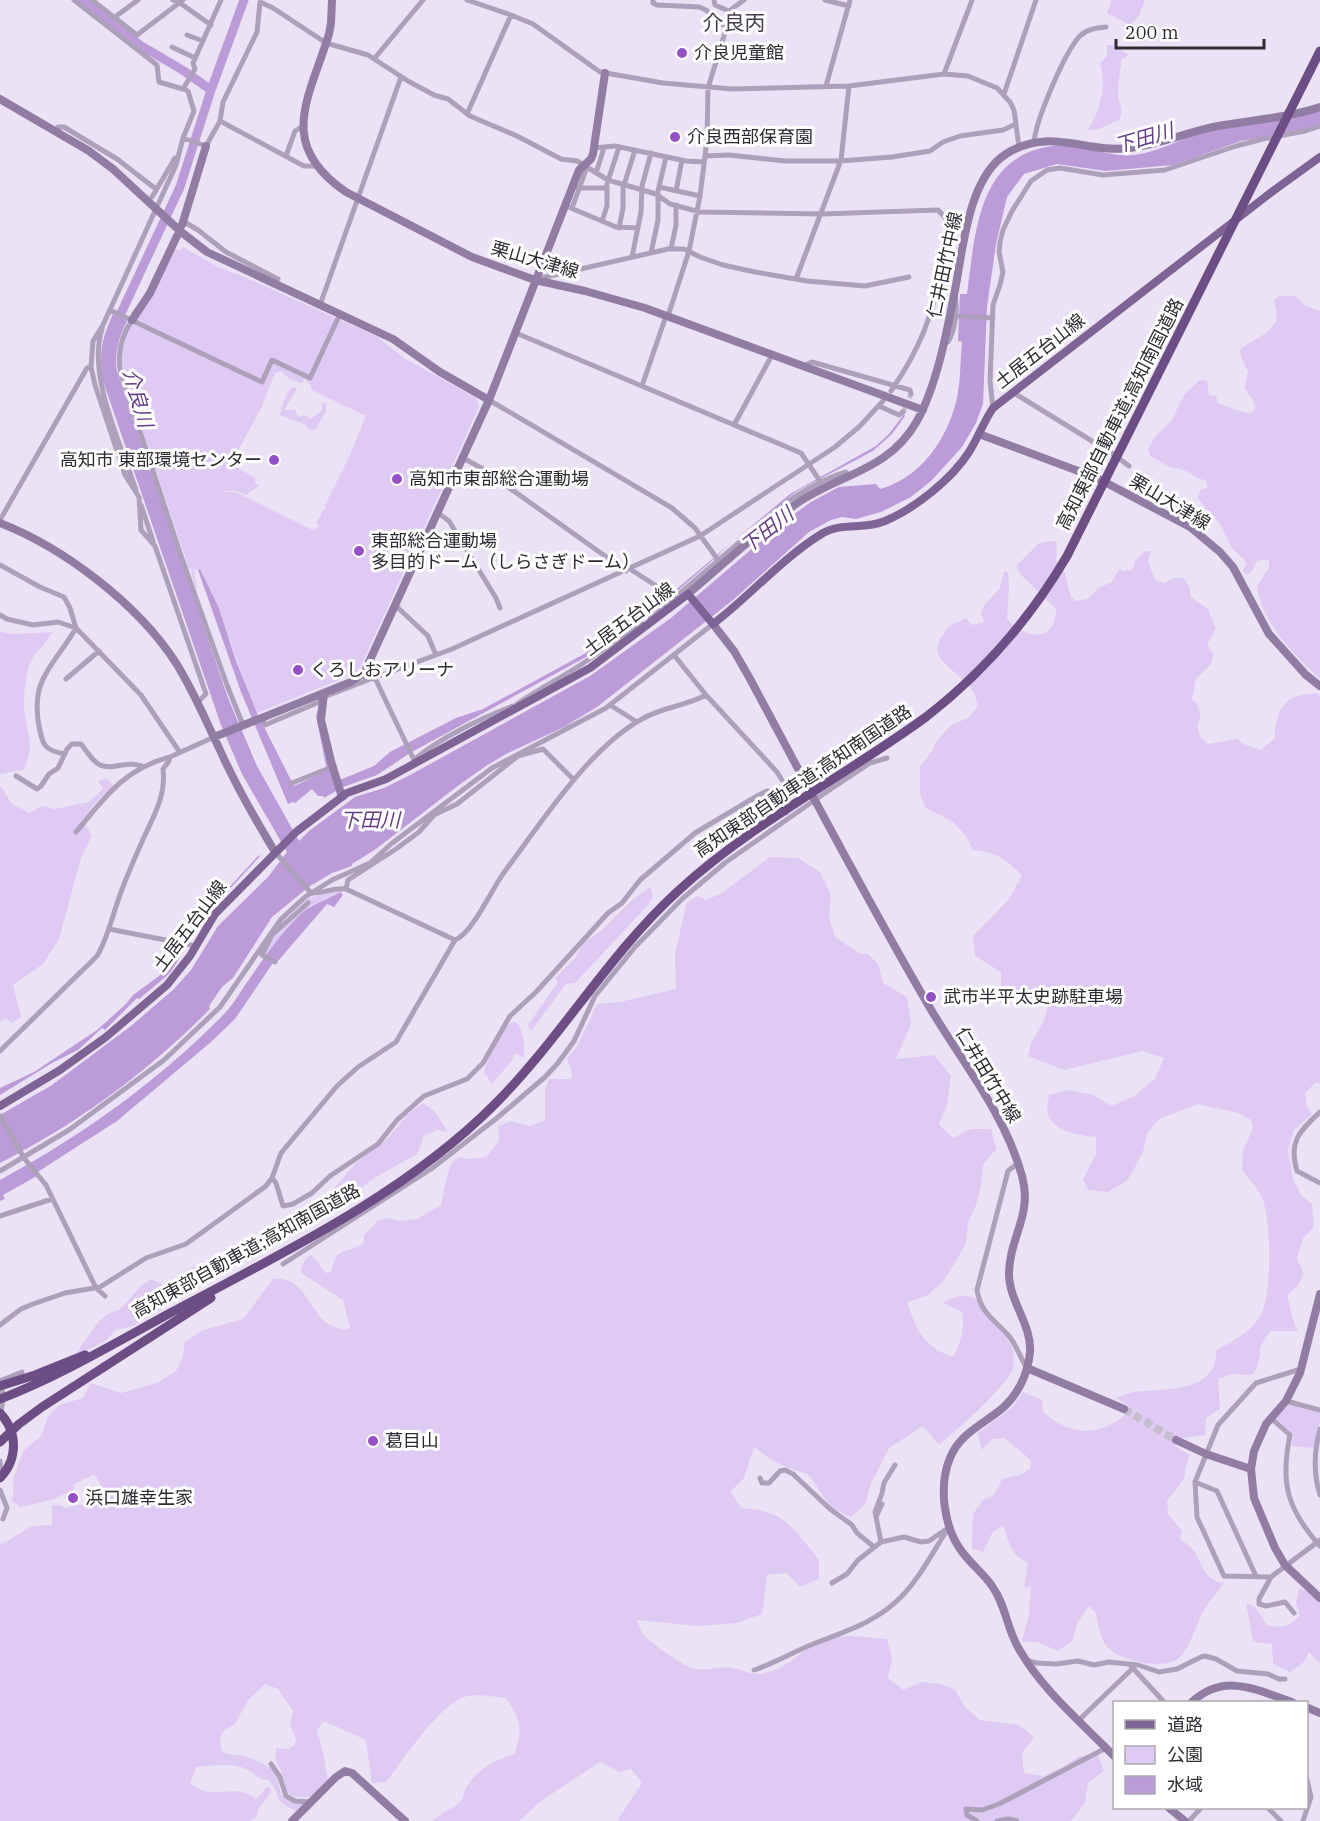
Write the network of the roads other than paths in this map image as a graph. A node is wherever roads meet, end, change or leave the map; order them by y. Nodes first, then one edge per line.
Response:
1 (74, 0) edge
2 (93, 0) edge
3 (138, 0) edge
4 (173, 0) edge
5 (221, 0) edge
6 (332, 0) edge
7 (423, 0) edge
8 (467, 0) edge
9 (653, 0) edge
10 (714, 0) edge
11 (744, 0) edge
12 (825, 0) edge
13 (972, 0) edge
14 (1036, 0) edge
15 (180, 1) edge
16 (849, 3) edge
17 (729, 11) junction
18 (511, 15) junction
19 (115, 17) junction
20 (211, 25) junction
21 (726, 27) junction
22 (1106, 27) dead end
23 (186, 35) dead end
24 (203, 42) junction
25 (326, 43) junction
26 (172, 47) dead end
27 (1320, 51) edge
28 (195, 58) junction
29 (374, 59) junction
30 (605, 74) junction
31 (944, 74) junction
32 (401, 77) junction
33 (826, 86) junction
34 (849, 86) junction
35 (184, 87) junction
36 (708, 88) junction
37 (1004, 94) junction
38 (0, 99) edge
39 (1320, 107) edge
40 (467, 114) junction
41 (220, 121) junction
42 (1016, 124) junction
43 (303, 126) junction
44 (1320, 126) edge
45 (55, 131) junction
46 (185, 138) junction
47 (1034, 143) junction
48 (205, 145) junction
49 (619, 147) junction
50 (1019, 147) junction
51 (594, 148) junction
52 (604, 148) junction
53 (635, 150) junction
54 (651, 153) junction
55 (286, 156) junction
56 (666, 157) junction
57 (1320, 157) edge
58 (177, 159) junction
59 (705, 159) junction
60 (682, 160) junction
61 (840, 161) junction
62 (316, 166) junction
63 (585, 166) junction
64 (596, 173) junction
65 (609, 180) junction
66 (624, 185) junction
67 (576, 187) junction
68 (606, 188) junction
69 (659, 188) junction
70 (156, 189) junction
71 (642, 190) junction
72 (676, 191) junction
73 (152, 196) dead end
74 (658, 196) junction
75 (700, 196) junction
76 (358, 197) junction
77 (676, 205) junction
78 (569, 207) junction
79 (156, 208) junction
80 (697, 210) junction
81 (820, 214) junction
82 (602, 221) junction
83 (179, 224) junction
84 (619, 228) junction
85 (638, 228) junction
86 (177, 236) dead end
87 (671, 249) junction
88 (689, 251) junction
89 (651, 253) junction
90 (632, 257) junction
91 (909, 277) dead end
92 (796, 279) junction
93 (535, 280) junction
94 (274, 284) junction
95 (954, 294) junction
96 (320, 305) junction
97 (110, 310) junction
98 (340, 314) junction
99 (667, 316) junction
100 (955, 316) junction
101 (992, 318) junction
102 (132, 320) junction
103 (103, 325) junction
104 (516, 333) junction
105 (943, 344) junction
106 (772, 355) junction
107 (803, 366) junction
108 (91, 367) junction
109 (895, 385) junction
110 (642, 386) junction
111 (891, 391) dead end
112 (1014, 393) junction
113 (911, 394) dead end
114 (489, 400) junction
115 (993, 408) junction
116 (923, 410) junction
117 (903, 412) dead end
118 (734, 425) junction
119 (979, 434) junction
120 (463, 458) junction
121 (810, 465) junction
122 (1129, 466) dead end
123 (849, 476) junction
124 (819, 479) junction
125 (139, 497) junction
126 (440, 516) junction
127 (0, 522) edge
128 (700, 536) junction
129 (716, 558) junction
130 (0, 565) edge
131 (628, 570) junction
132 (689, 595) junction
133 (671, 597) junction
134 (395, 605) junction
135 (500, 608) dead end
136 (0, 615) edge
137 (649, 623) junction
138 (713, 624) junction
139 (76, 628) junction
140 (99, 651) junction
141 (436, 655) junction
142 (674, 655) junction
143 (365, 677) junction
144 (375, 678) junction
145 (66, 680) dead end
146 (1320, 686) edge
147 (706, 695) junction
148 (324, 696) junction
149 (198, 702) junction
150 (610, 705) junction
151 (637, 722) junction
152 (245, 724) junction
153 (218, 735) junction
154 (179, 751) junction
155 (65, 754) junction
156 (519, 754) junction
157 (170, 757) junction
158 (887, 758) dead end
159 (414, 759) junction
160 (142, 766) junction
161 (329, 768) junction
162 (16, 776) dead end
163 (574, 780) junction
164 (292, 783) dead end
165 (341, 794) junction
166 (782, 794) junction
167 (815, 800) junction
168 (789, 820) junction
169 (76, 832) dead end
170 (278, 852) junction
171 (371, 863) junction
172 (346, 889) junction
173 (310, 892) junction
174 (308, 903) dead end
175 (109, 929) junction
176 (271, 934) junction
177 (455, 940) junction
178 (191, 944) junction
179 (275, 962) dead end
180 (0, 1051) edge
181 (0, 1106) edge
182 (1320, 1112) edge
183 (0, 1116) edge
184 (23, 1157) junction
185 (1018, 1163) junction
186 (0, 1171) edge
187 (272, 1178) junction
188 (1320, 1183) edge
189 (52, 1199) junction
190 (0, 1216) edge
191 (263, 1264) junction
192 (283, 1264) dead end
193 (96, 1288) junction
194 (105, 1296) dead end
195 (1320, 1296) edge
196 (0, 1325) edge
197 (93, 1353) junction
198 (1027, 1368) junction
199 (1301, 1369) junction
200 (22, 1372) dead end
201 (0, 1383) edge
202 (0, 1400) edge
203 (1286, 1401) junction
204 (1124, 1409) tunnel mouth
205 (1320, 1410) edge
206 (0, 1414) edge
207 (1272, 1419) junction
208 (1320, 1429) edge
209 (1176, 1440) tunnel mouth
210 (1, 1441) edge
211 (1206, 1454) junction
212 (0, 1461) edge
213 (895, 1465) dead end
214 (1251, 1469) junction
215 (0, 1478) edge
216 (760, 1478) dead end
217 (1195, 1482) junction
218 (0, 1485) edge
219 (0, 1490) edge
220 (1320, 1496) edge
221 (882, 1504) dead end
222 (3, 1519) dead end
223 (876, 1519) junction
224 (949, 1527) junction
225 (881, 1542) junction
226 (1319, 1543) edge
227 (874, 1547) junction
228 (1285, 1564) junction
229 (1257, 1576) junction
230 (1271, 1576) junction
231 (832, 1583) dead end
232 (1320, 1598) edge
233 (1294, 1612) dead end
234 (1025, 1660) junction
235 (1132, 1667) junction
236 (754, 1670) dead end
237 (1285, 1679) dead end
238 (1163, 1701) edge
239 (1192, 1701) edge
240 (1290, 1701) edge
241 (1079, 1720) junction
242 (1106, 1748) junction
243 (1113, 1755) edge
244 (271, 1764) dead end
245 (1308, 1784) edge
246 (311, 1802) junction
247 (1308, 1806) edge
248 (1170, 1809) edge
249 (1200, 1809) edge
250 (1269, 1809) edge
251 (292, 1821) edge
252 (405, 1821) edge
253 (976, 1821) edge
254 (996, 1821) edge
255 (1017, 1821) edge
256 (1187, 1821) edge
257 (1281, 1821) edge

1 - 35 street
2 - 19 street
3 - 19 street
4 - 15 street
5 - 20 street
6 - 25 main road, 栗山大津線
7 - 29 street
8 - 18 street
9 - 21 street
10 - 17 street
11 - 17 street
12 - 16 street
13 - 31 street
14 - 37 street
15 - 19 street
15 - 20 street
16 - 33 street
17 - 21 street
18 - 30 street
18 - 40 street
20 - 24 street
21 - 36 street
22 - 47 street
23 - 24 street
24 - 28 street
25 - 29 street
25 - 41 street
25 - 43 main road, 栗山大津線
26 - 28 street
27 - 191 highway, 高知東部自動車道;高知南国道路
28 - 35 street
29 - 32 street
30 - 36 street
30 - 51 main road
31 - 34 street
31 - 37 street
32 - 40 street
32 - 76 street
33 - 34 street
33 - 36 street
34 - 61 street
35 - 46 street
36 - 59 street
37 - 42 street
38 - 45 main road
39 - 47 main road, 仁井田竹中線
40 - 63 street
41 - 48 street
41 - 55 street
42 - 50 street
42 - 61 street
43 - 55 street
43 - 62 main road, 栗山大津線
44 - 101 street
45 - 70 street
45 - 79 main road
46 - 48 street
46 - 58 street
47 - 50 main road, 仁井田竹中線
48 - 83 main road
49 - 52 street
49 - 53 street
49 - 65 street
50 - 95 main road, 仁井田竹中線
51 - 52 street
51 - 63 main road
52 - 64 street
53 - 54 street
53 - 66 street
54 - 56 street
54 - 71 street
55 - 62 street
56 - 60 street
56 - 69 street
57 - 112 main road, 土居五台山線
58 - 70 street
58 - 79 street
59 - 60 street
59 - 61 street
59 - 75 street
60 - 72 street
61 - 81 street
62 - 76 main road, 栗山大津線
63 - 64 street
63 - 67 main road
64 - 65 street
65 - 66 street
65 - 68 street
66 - 71 street
66 - 84 street
67 - 68 street
67 - 78 main road
68 - 82 street
69 - 72 street
69 - 74 street
70 - 73 street
71 - 74 street
71 - 85 street
72 - 75 street
74 - 77 street
74 - 89 street
75 - 80 street
76 - 93 main road, 栗山大津線
76 - 96 street
77 - 80 street
77 - 87 street
78 - 82 street
78 - 93 main road
79 - 83 main road
79 - 97 street
80 - 81 street
80 - 88 street
81 - 92 street
81 - 109 street
82 - 84 street
83 - 94 main road
83 - 94 street
84 - 85 street
85 - 90 street
86 - 102 main road
87 - 88 street
87 - 89 street
88 - 92 street
88 - 99 street
89 - 90 street
90 - 93 street
91 - 92 street
93 - 99 main road, 栗山大津線
93 - 104 main road
94 - 96 main road
95 - 100 street
95 - 105 main road, 仁井田竹中線
96 - 98 main road
97 - 102 street
97 - 103 street
98 - 102 street
98 - 114 main road
99 - 106 main road, 栗山大津線
99 - 110 street
100 - 101 street
100 - 105 street
101 - 115 street
102 - 152 street
103 - 108 street
103 - 125 street
104 - 110 street
104 - 114 main road
105 - 116 main road, 仁井田竹中線
106 - 107 main road, 栗山大津線
106 - 118 street
107 - 109 street
107 - 116 main road, 栗山大津線
108 - 125 street
108 - 127 street
109 - 111 street
109 - 113 street
110 - 118 street
112 - 115 main road, 土居五台山線
112 - 122 street
114 - 120 main road
114 - 128 street
115 - 119 main road, 土居五台山線
116 - 123 main road, 仁井田竹中線
117 - 121 street
118 - 121 street
119 - 138 main road, 土居五台山線
119 - 146 main road, 栗山大津線
120 - 126 main road
120 - 131 street
121 - 124 street
121 - 128 street
123 - 124 street
123 - 132 main road, 仁井田竹中線
124 - 129 street
125 - 149 street
126 - 134 main road
126 - 135 street
127 - 149 main road
128 - 129 street
128 - 131 street
129 - 133 street
130 - 139 street
131 - 133 street
131 - 141 street
132 - 137 main road, 土居五台山線
132 - 138 main road, 土居五台山線
133 - 137 street
134 - 141 street
134 - 143 main road
136 - 139 street
137 - 159 main road, 土居五台山線
138 - 142 street
138 - 167 main road, 仁井田竹中線
139 - 140 street
139 - 155 street
140 - 145 street
140 - 154 street
141 - 144 street
142 - 147 street
142 - 150 street
143 - 144 street
143 - 148 main road
144 - 159 street
147 - 151 street
147 - 166 street
148 - 152 main road
148 - 161 main road
149 - 153 main road
150 - 151 street
150 - 156 street
151 - 163 street
152 - 153 main road
153 - 154 street
153 - 170 main road
154 - 157 street
155 - 160 street
155 - 162 street
156 - 163 street
156 - 171 street
157 - 160 street
157 - 175 street
158 - 167 street
159 - 165 main road, 土居五台山線
160 - 169 street
161 - 164 street
161 - 165 main road
163 - 177 street
165 - 170 main road, 土居五台山線
166 - 168 street
166 - 187 street
167 - 168 street
167 - 185 main road, 仁井田竹中線
168 - 192 street
170 - 173 street
170 - 178 main road, 土居五台山線
171 - 172 street
171 - 173 street
172 - 173 street
172 - 177 street
173 - 176 street
174 - 176 street
175 - 178 street
175 - 180 street
176 - 179 street
176 - 184 street
177 - 187 street
178 - 181 main road, 土居五台山線
182 - 188 street
183 - 184 street
184 - 186 street
184 - 189 street
185 - 198 main road, 仁井田竹中線
185 - 198 street
187 - 193 street
189 - 190 street
189 - 193 street
191 - 197 highway, 高知東部自動車道;高知南国道路
191 - 210 highway
193 - 194 street
193 - 196 street
195 - 199 main road
197 - 201 highway
197 - 202 highway
198 - 204 main road
198 - 224 main road, 仁井田竹中線
199 - 203 main road
199 - 211 street
200 - 201 street
201 - 206 street
203 - 205 street
203 - 207 main road
206 - 215 highway
207 - 214 main road
207 - 226 street
208 - 220 street
209 - 211 main road
211 - 214 main road
211 - 217 street
212 - 215 street
213 - 223 street
214 - 228 main road
216 - 227 street
217 - 229 street
217 - 229 street
218 - 219 street
219 - 222 street
221 - 223 street
223 - 225 street
224 - 225 street
224 - 234 main road, 仁井田竹中線
224 - 236 street
225 - 227 street
226 - 228 street
227 - 231 street
228 - 230 street
228 - 232 main road
229 - 230 street
230 - 233 street
234 - 235 street
234 - 241 main road, 仁井田竹中線
235 - 237 street
235 - 238 street
235 - 241 street
239 - 240 main road
241 - 242 main road, 仁井田竹中線
242 - 243 main road, 仁井田竹中線
242 - 253 street
244 - 246 street
245 - 247 street
246 - 251 main road
246 - 252 main road
248 - 256 main road
249 - 256 street
250 - 257 street
254 - 255 street

